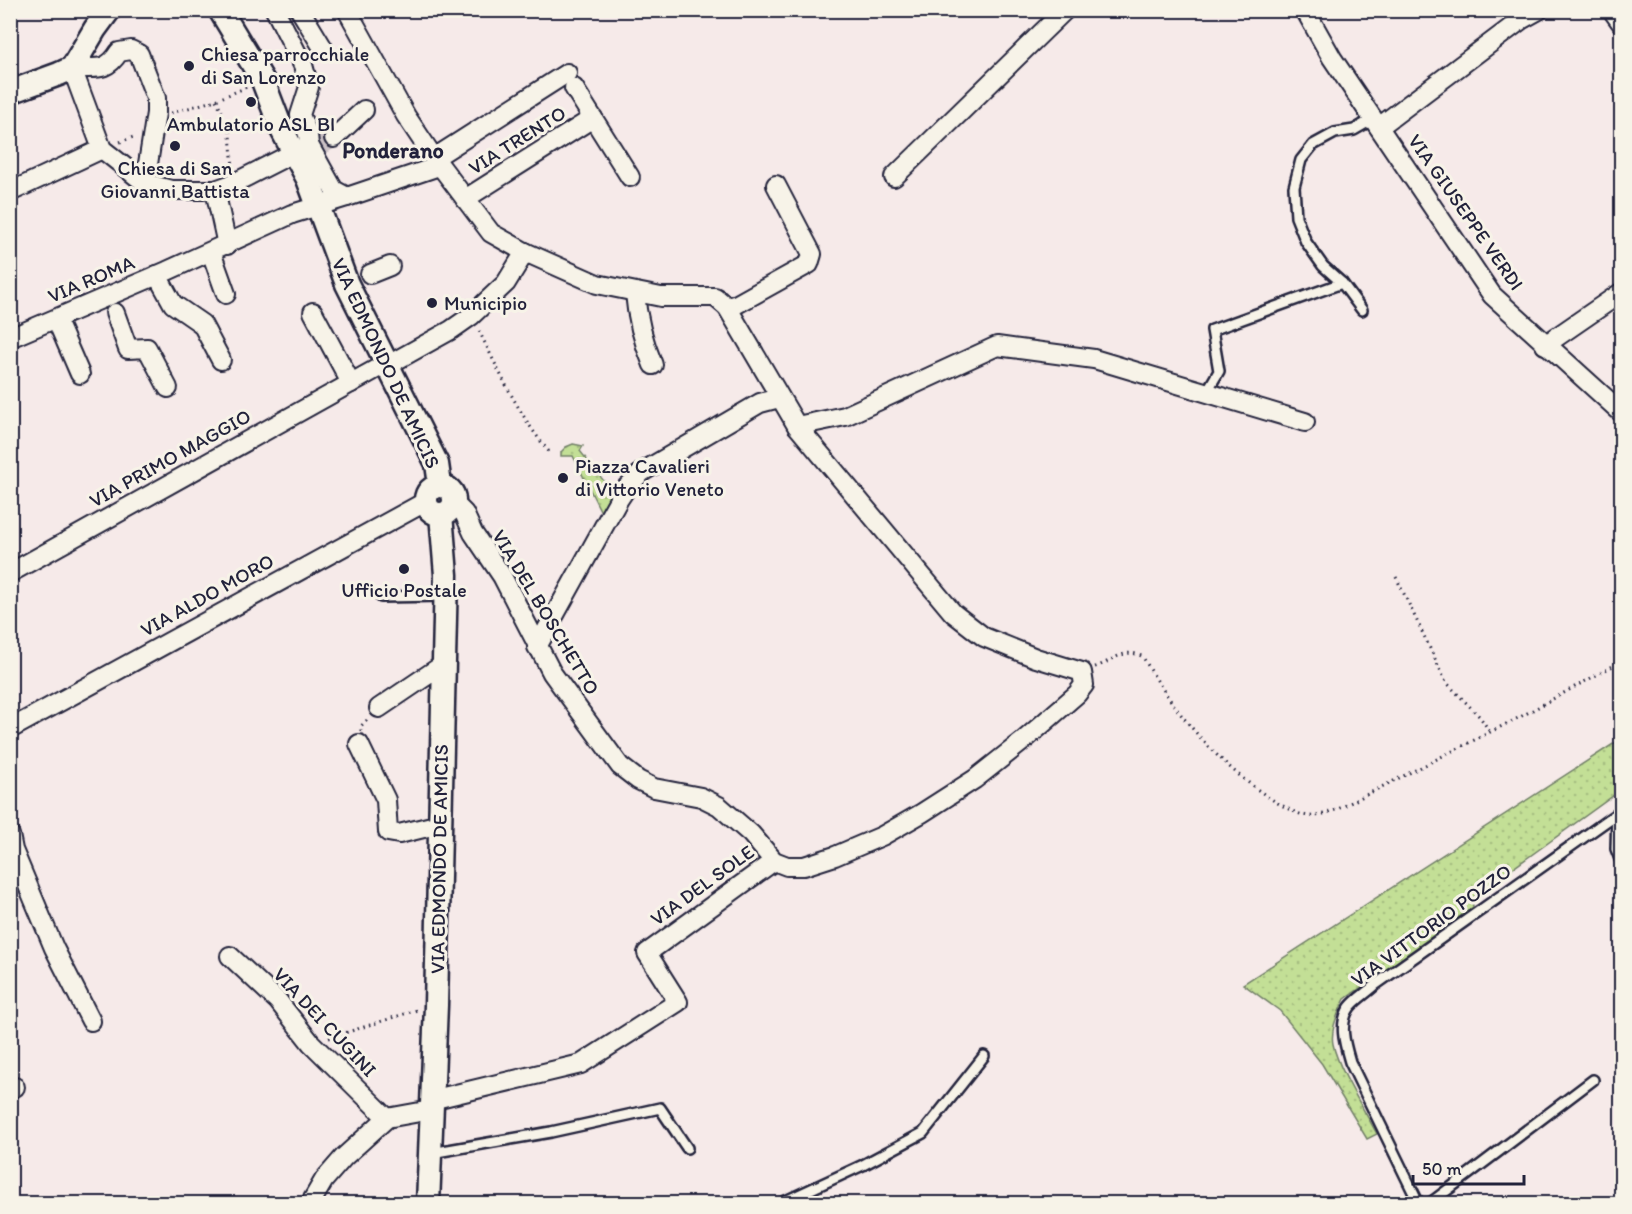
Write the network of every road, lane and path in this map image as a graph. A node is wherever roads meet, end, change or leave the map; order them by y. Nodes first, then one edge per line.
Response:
1 (109, 10) edge
2 (220, 10) edge
3 (275, 10) edge
4 (300, 10) edge
5 (347, 10) edge
6 (1065, 10) edge
7 (1305, 10) edge
8 (1539, 10) edge
9 (1612, 10) edge
10 (1622, 24) edge
11 (324, 48) dead end
12 (72, 68) junction
13 (263, 81) junction
14 (571, 81) joint
15 (10, 92) edge
16 (216, 100) junction
17 (364, 110) dead end
18 (222, 111) dead end
19 (593, 118) junction
20 (1376, 123) junction
21 (154, 124) junction
22 (229, 125) dead end
23 (314, 145) junction
24 (102, 149) junction
25 (437, 162) junction
26 (630, 177) dead end
27 (894, 177) dead end
28 (145, 183) junction
29 (776, 185) dead end
30 (224, 187) junction
31 (10, 192) edge
32 (347, 197) junction
33 (465, 199) junction
34 (319, 206) junction
35 (219, 248) junction
36 (525, 252) junction
37 (390, 266) dead end
38 (157, 275) junction
39 (357, 279) junction
40 (1342, 283) junction
41 (635, 292) junction
42 (1622, 292) edge
43 (226, 294) dead end
44 (111, 302) junction
45 (727, 307) junction
46 (1362, 310) dead end
47 (313, 312) dead end
48 (471, 316) junction
49 (58, 322) junction
50 (10, 338) edge
51 (1545, 345) junction
52 (221, 360) dead end
53 (387, 364) junction
54 (653, 365) dead end
55 (80, 374) dead end
56 (351, 383) junction
57 (168, 388) dead end
58 (1206, 393) junction
59 (779, 398) junction
60 (1622, 413) edge
61 (1305, 423) dead end
62 (797, 426) junction
63 (551, 454) dead end
64 (440, 501) junction
65 (10, 573) edge
66 (1396, 577) dead end
67 (445, 596) junction
68 (381, 597) dead end
69 (537, 647) junction
70 (1622, 661) edge
71 (444, 664) junction
72 (1082, 672) junction
73 (379, 708) joint
74 (10, 729) edge
75 (1490, 732) junction
76 (359, 744) joint
77 (1619, 812) edge
78 (440, 824) junction
79 (11, 845) edge
80 (774, 861) junction
81 (1622, 864) edge
82 (230, 956) dead end
83 (436, 1005) junction
84 (91, 1021) dead end
85 (311, 1043) junction
86 (984, 1056) dead end
87 (1593, 1080) dead end
88 (431, 1105) junction
89 (387, 1118) junction
90 (687, 1148) dead end
91 (431, 1153) junction
92 (310, 1203) edge
93 (428, 1203) edge
94 (779, 1203) edge
95 (1419, 1203) edge
96 (1429, 1203) edge

1 - 12 street
2 - 13 street, VIA EDMONDO DE AMICIS
3 - 23 street
4 - 11 street
5 - 25 street
6 - 27 street
7 - 20 street, VIA GIUSEPPE VERDI
8 - 20 street
9 - 10 street
12 - 15 street
12 - 21 street
12 - 24 street
13 - 16 path
13 - 23 street, VIA EDMONDO DE AMICIS
14 - 19 street, VIA TRENTO
14 - 25 street, VIA ROMA
16 - 18 path
16 - 21 path
17 - 23 street
19 - 26 street, VIA TRENTO
19 - 33 street, VIA TRENTO
20 - 40 lane
20 - 51 street, VIA GIUSEPPE VERDI
21 - 24 path
21 - 28 street
22 - 30 path
23 - 30 street
23 - 32 street
23 - 34 street, VIA EDMONDO DE AMICIS
24 - 28 street
24 - 31 street
25 - 32 street, VIA ROMA
25 - 33 street
28 - 30 street
29 - 45 street
30 - 35 street
32 - 34 street, VIA ROMA
33 - 36 street
34 - 35 street, VIA ROMA
34 - 39 street, VIA EDMONDO DE AMICIS
35 - 38 street, VIA ROMA
35 - 43 street
36 - 41 street
36 - 48 street, VIA PRIMO MAGGIO
37 - 39 street
38 - 44 street, VIA ROMA
38 - 52 street, VIA ROMA
39 - 53 street, VIA EDMONDO DE AMICIS
40 - 46 lane
40 - 58 lane
41 - 45 street
41 - 54 street
42 - 51 street
44 - 49 street, VIA ROMA
44 - 57 street
45 - 59 street
47 - 56 street
48 - 53 street, VIA PRIMO MAGGIO
48 - 63 path
49 - 50 street, VIA ROMA
49 - 55 street
51 - 60 street, VIA GIUSEPPE VERDI
53 - 56 street, VIA PRIMO MAGGIO
53 - 64 street, VIA EDMONDO DE AMICIS
56 - 65 street, VIA PRIMO MAGGIO
58 - 61 street
58 - 62 street
59 - 62 street
59 - 69 street
62 - 72 street
64 - 67 street, VIA EDMONDO DE AMICIS
64 - 69 street, VIA DEL BOSCHETTO
64 - 74 street, VIA ALDO MORO
66 - 75 path
67 - 68 lane
67 - 71 street, VIA EDMONDO DE AMICIS
69 - 80 street, VIA DEL BOSCHETTO
70 - 75 path
71 - 73 street
71 - 78 street, VIA EDMONDO DE AMICIS
72 - 75 path
72 - 80 street, VIA DEL SOLE
73 - 76 path
76 - 78 street
77 - 81 lane
77 - 95 lane, VIA VITTORIO POZZO
78 - 83 street, VIA EDMONDO DE AMICIS
79 - 84 street
80 - 88 street, VIA DEL SOLE
82 - 85 street, VIA DEI CUGINI
83 - 85 path
83 - 88 street, VIA EDMONDO DE AMICIS
85 - 89 street, VIA DEI CUGINI
86 - 94 lane
87 - 96 lane
88 - 89 street
88 - 91 street, VIA EDMONDO DE AMICIS
89 - 92 street
90 - 91 lane
91 - 93 street, VIA EDMONDO DE AMICIS

